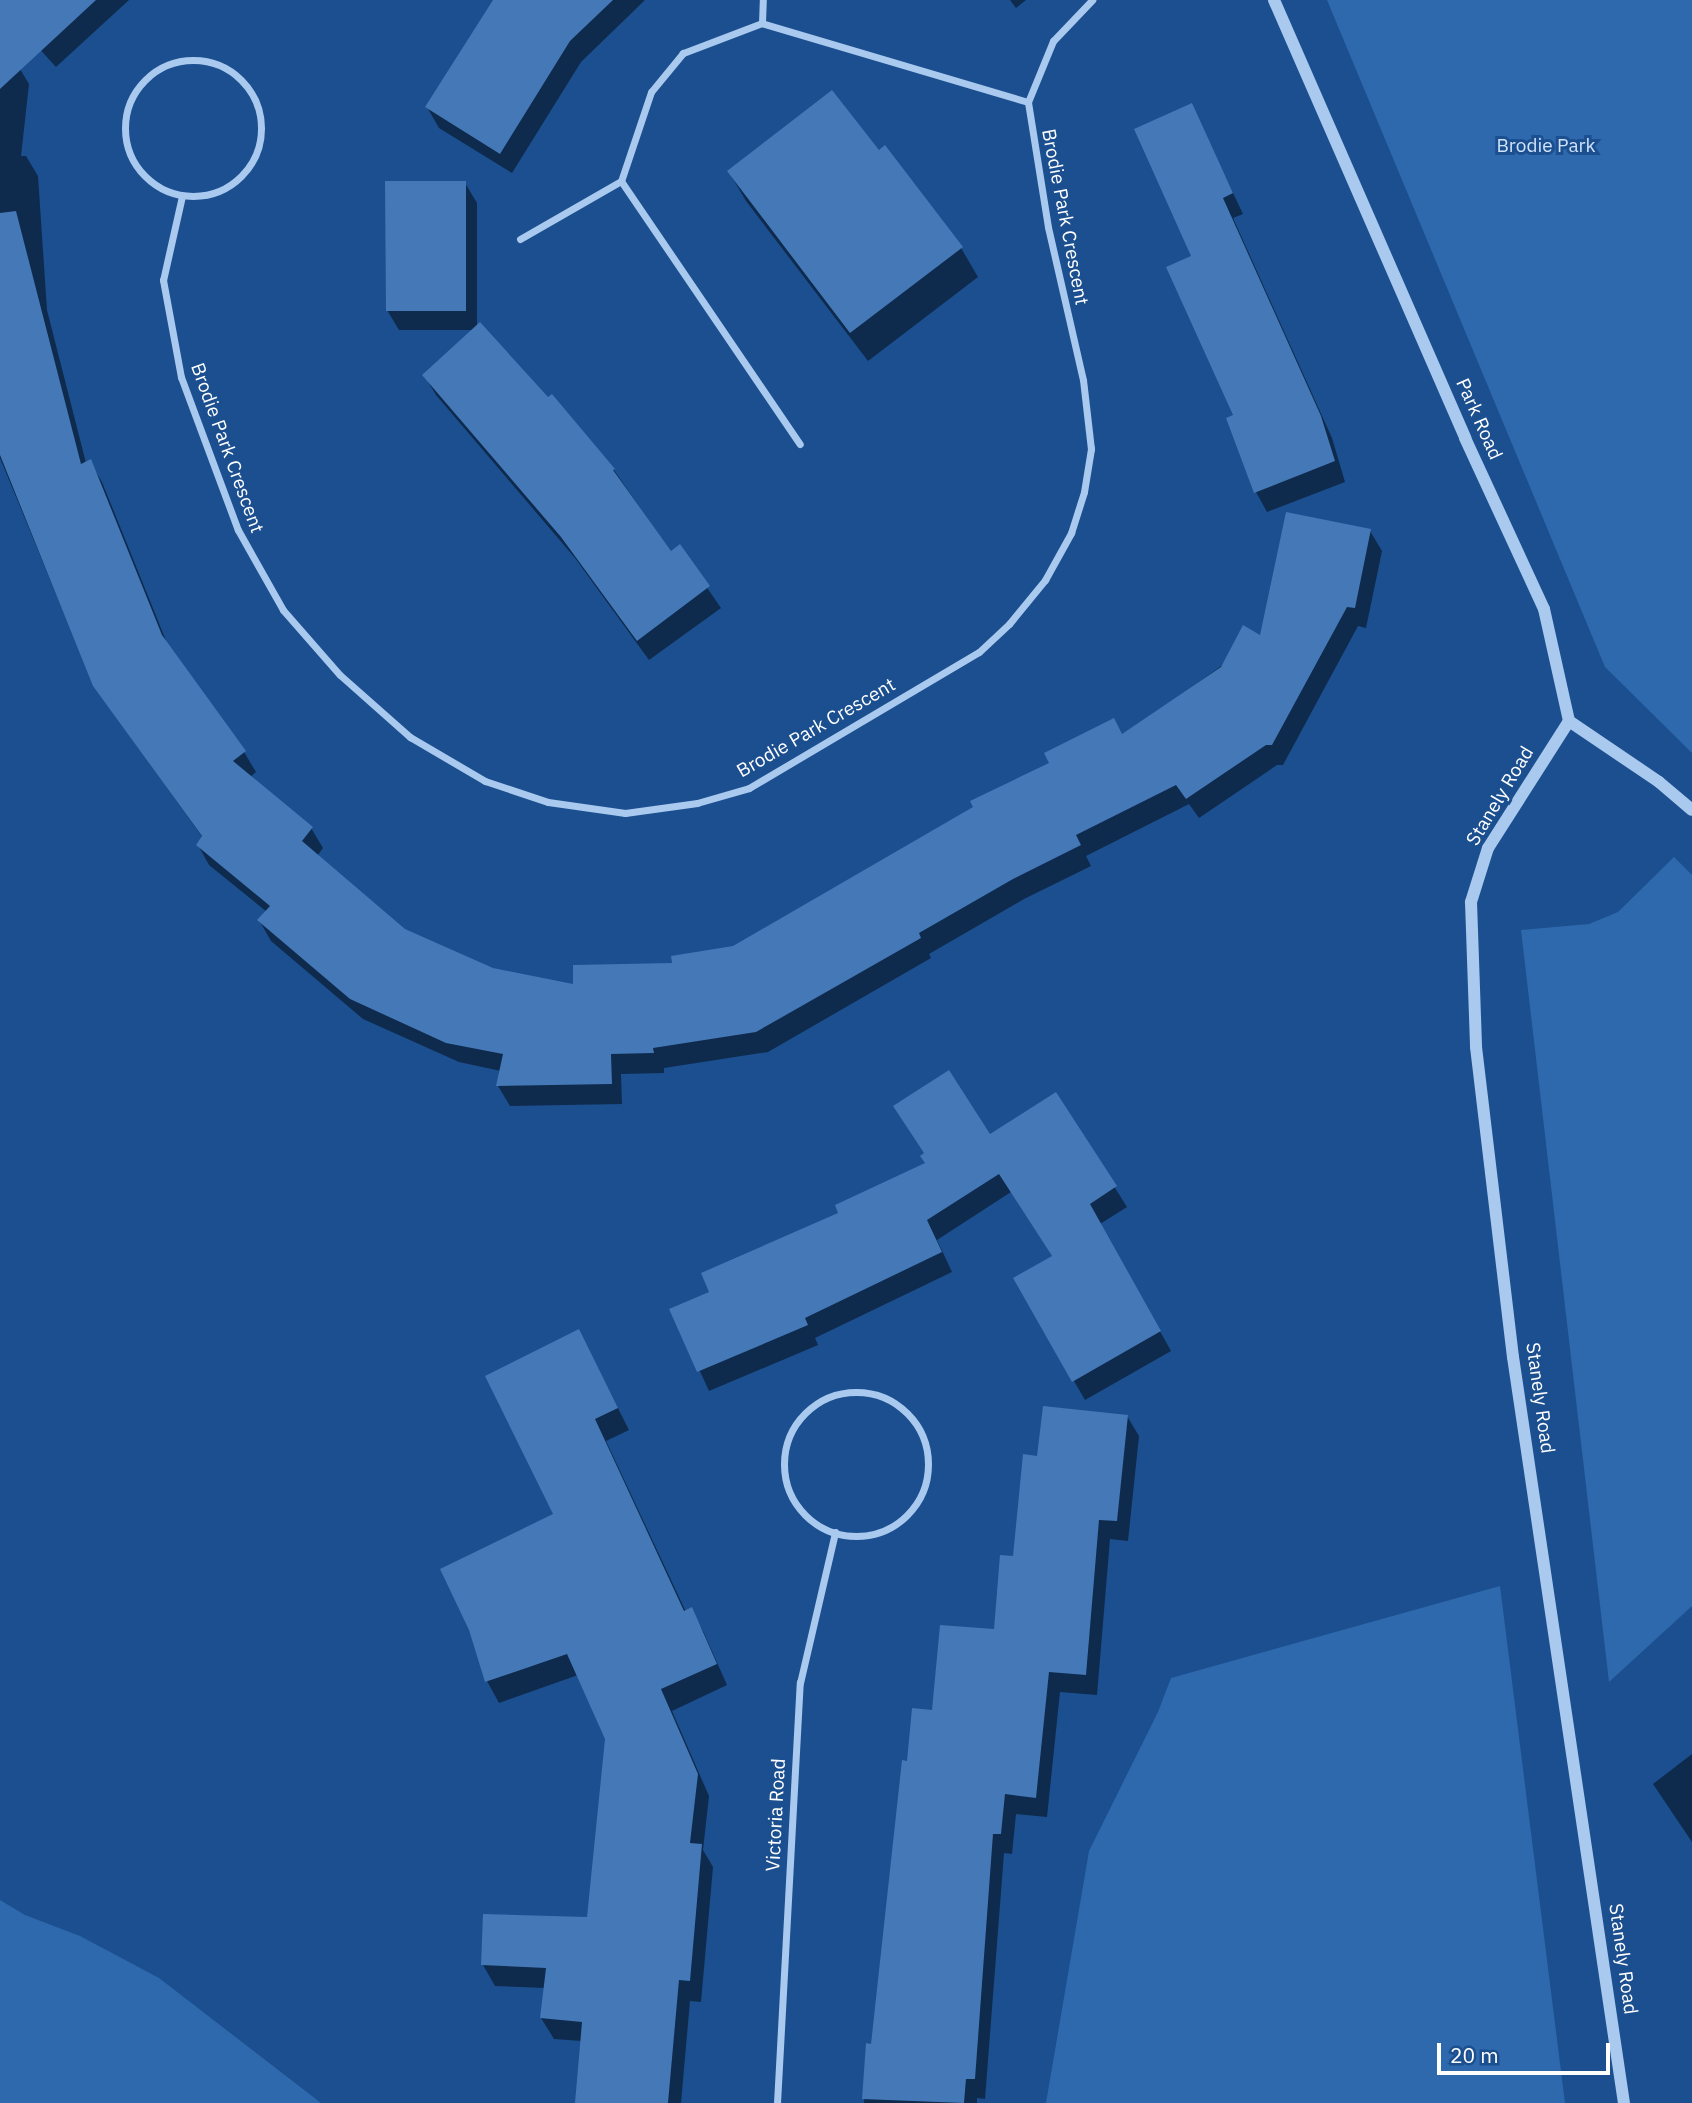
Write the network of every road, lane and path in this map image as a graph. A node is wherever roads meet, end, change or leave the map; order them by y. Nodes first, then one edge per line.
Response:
1 (764, 0) edge
2 (1092, 0) edge
3 (1275, 0) edge
4 (762, 23) junction
5 (1028, 102) junction
6 (621, 181) junction
7 (182, 196) junction
8 (520, 239) dead end
9 (800, 444) dead end
10 (1569, 721) junction
11 (1692, 810) edge
12 (835, 1532) junction
13 (777, 2103) edge
14 (1624, 2103) edge

1 - 4 street
2 - 5 street
3 - 10 street, Park Road
4 - 5 street
4 - 6 street
5 - 7 street, Brodie Park Crescent
6 - 8 street
6 - 9 street
7 - 7 street
10 - 11 street
10 - 14 street, Stanely Road
12 - 12 street
12 - 13 street, Victoria Road

